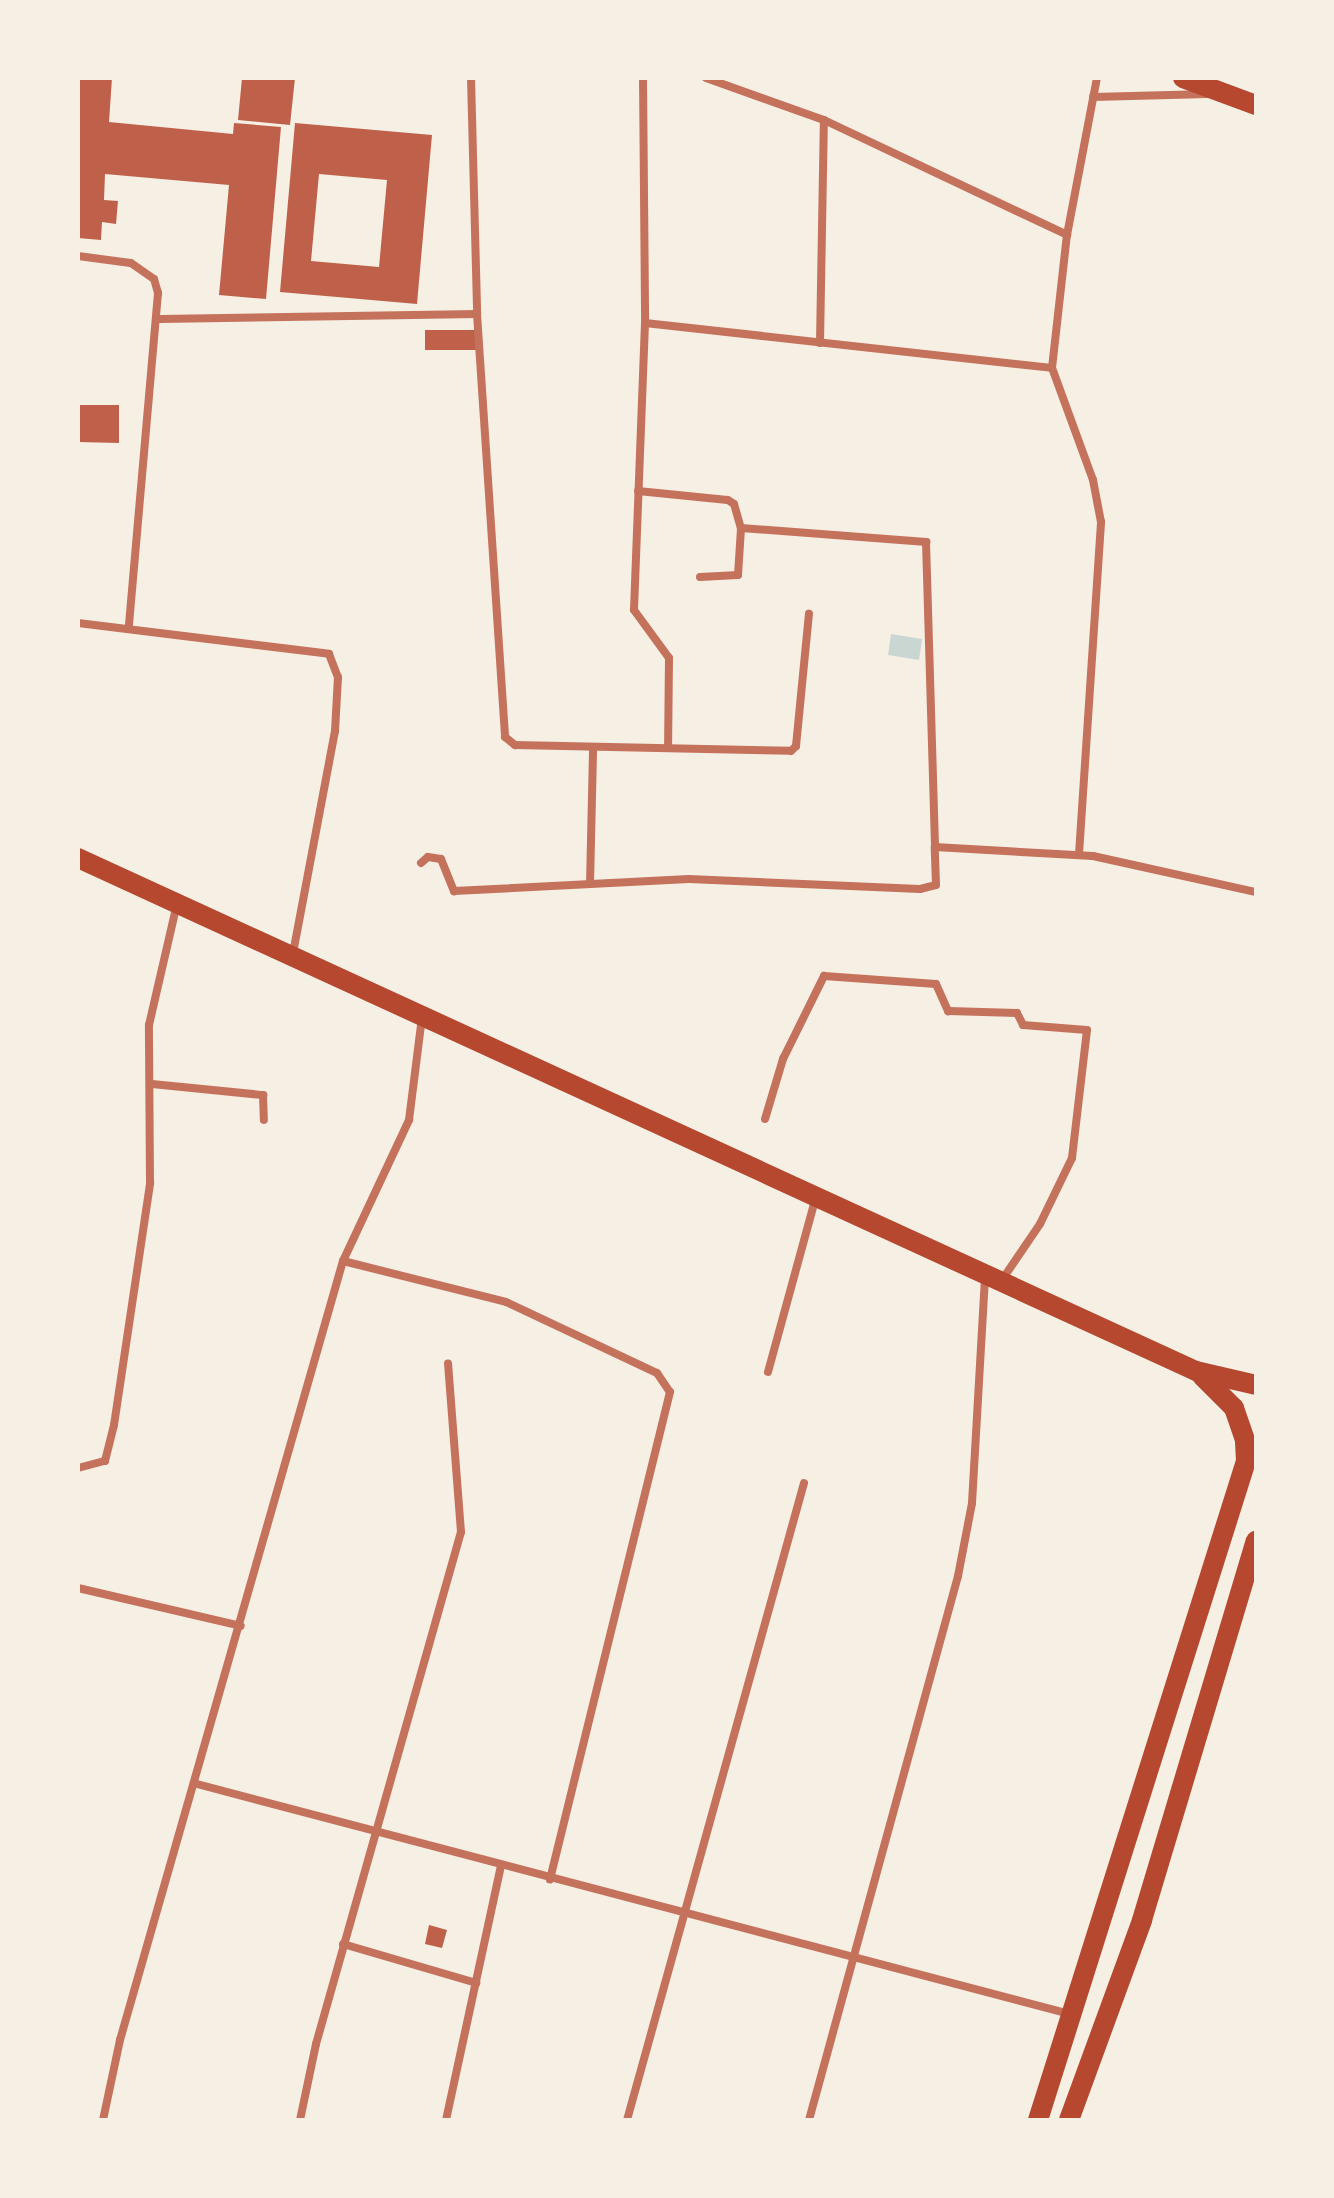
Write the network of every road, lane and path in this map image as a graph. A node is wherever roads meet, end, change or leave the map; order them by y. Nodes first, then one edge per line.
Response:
1 (471, 78) edge
2 (643, 78) edge
3 (706, 78) edge
4 (1097, 78) edge
5 (1183, 78) edge
6 (1224, 94) junction
7 (1093, 97) junction
8 (1256, 105) edge
9 (824, 120) junction
10 (1067, 235) junction
11 (78, 256) edge
12 (477, 314) junction
13 (160, 319) junction
14 (645, 323) junction
15 (820, 343) junction
16 (1052, 368) junction
17 (638, 491) junction
18 (741, 528) junction
19 (700, 577) dead end
20 (809, 614) dead end
21 (78, 623) edge
22 (129, 627) junction
23 (668, 747) junction
24 (593, 748) junction
25 (935, 847) junction
26 (1079, 854) junction
27 (78, 858) edge
28 (421, 863) dead end
29 (590, 884) junction
30 (1256, 892) edge
31 (177, 904) junction
32 (293, 957) junction
33 (422, 1016) junction
34 (152, 1084) junction
35 (765, 1119) dead end
36 (264, 1120) dead end
37 (816, 1197) junction
38 (343, 1261) junction
39 (993, 1278) junction
40 (448, 1363) dead end
41 (1196, 1371) junction
42 (768, 1372) dead end
43 (1256, 1385) edge
44 (78, 1468) edge
45 (804, 1483) dead end
46 (1256, 1541) edge
47 (78, 1588) edge
48 (241, 1626) junction
49 (197, 1784) junction
50 (374, 1832) junction
51 (501, 1866) junction
52 (550, 1879) junction
53 (685, 1915) junction
54 (343, 1944) junction
55 (853, 1960) junction
56 (476, 1983) junction
57 (1070, 2014) junction
58 (103, 2120) edge
59 (300, 2120) edge
60 (446, 2120) edge
61 (627, 2120) edge
62 (809, 2120) edge
63 (1038, 2120) edge
64 (1069, 2120) edge

1 - 12 street
2 - 14 street
3 - 9 street
4 - 7 street
5 - 6 main road
6 - 7 street
6 - 8 main road
7 - 10 street
9 - 10 street
9 - 15 street
10 - 16 street
11 - 13 street
12 - 13 street
12 - 24 street
13 - 22 street
14 - 15 street
14 - 17 street
15 - 16 street
16 - 26 street
17 - 18 street
17 - 23 street
18 - 19 street
18 - 25 street
20 - 23 street
21 - 22 street
22 - 32 street
23 - 24 street
24 - 29 street
25 - 26 street
25 - 29 street
26 - 30 street
27 - 31 main road
28 - 29 street
31 - 32 main road
31 - 34 street
32 - 33 main road
33 - 37 main road
33 - 38 street
34 - 36 street
34 - 44 street
35 - 39 street
37 - 39 main road
37 - 42 street
38 - 48 street
38 - 52 street
39 - 41 main road
39 - 55 street
40 - 50 street
41 - 43 main road
41 - 57 main road
45 - 53 street
46 - 64 main road
47 - 48 street
48 - 49 street
49 - 50 street
49 - 58 street
50 - 51 street
50 - 54 street
51 - 52 street
51 - 56 street
52 - 53 street
53 - 55 street
53 - 61 street
54 - 56 street
54 - 59 street
55 - 57 street
55 - 62 street
56 - 60 street
57 - 63 main road

